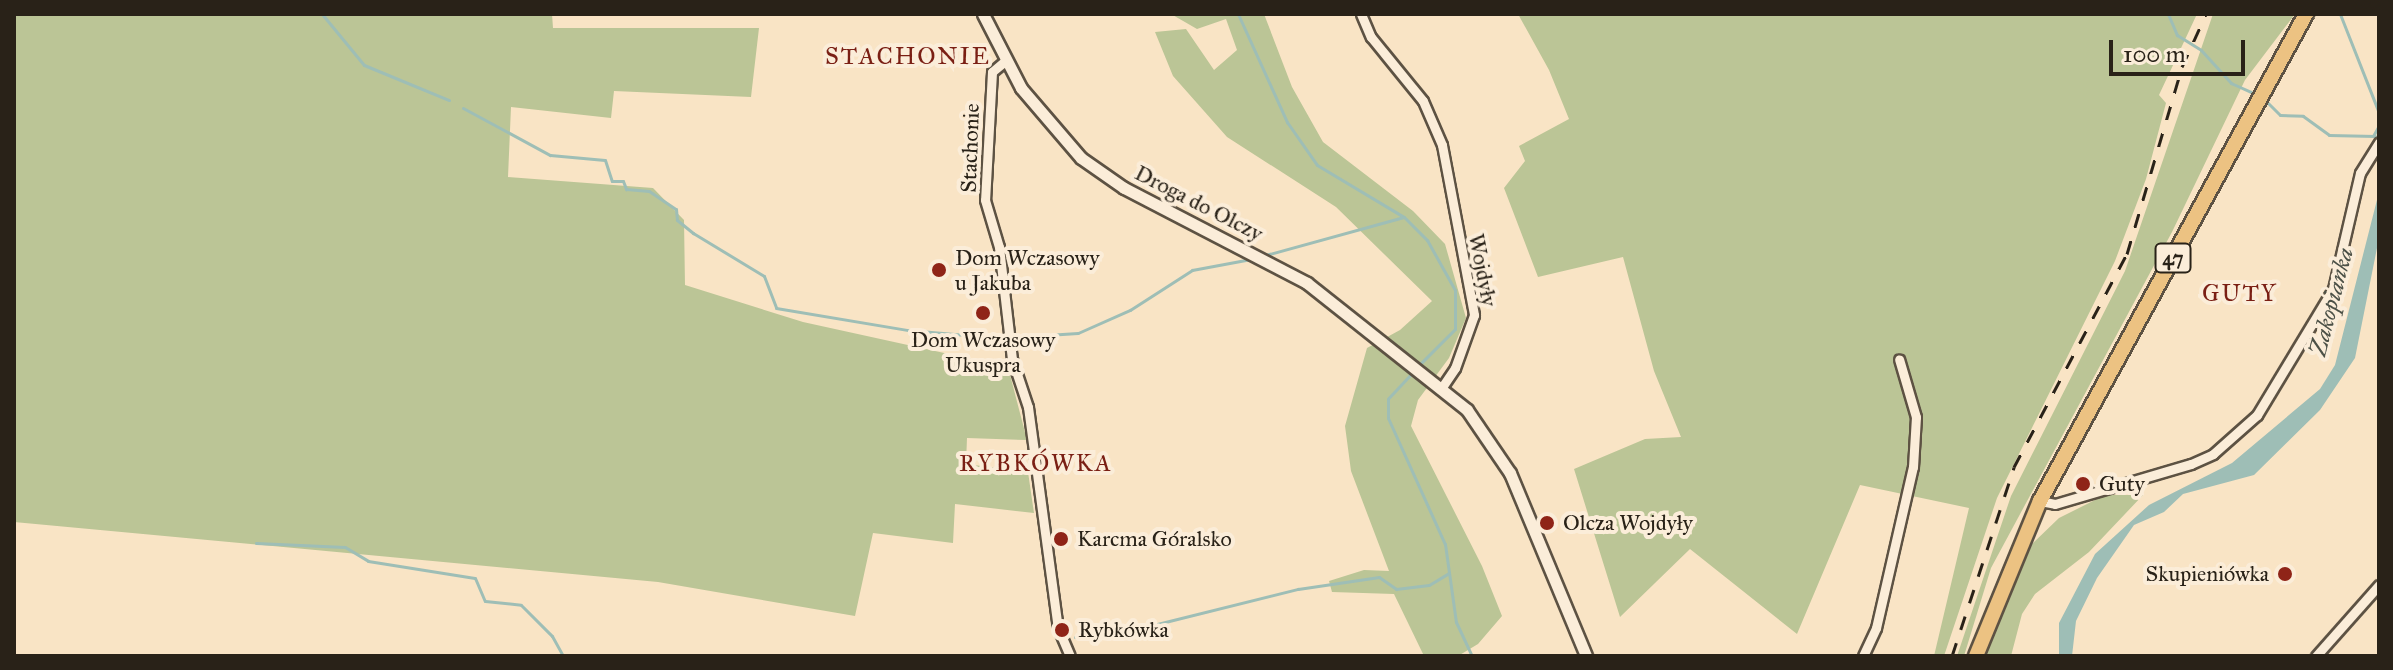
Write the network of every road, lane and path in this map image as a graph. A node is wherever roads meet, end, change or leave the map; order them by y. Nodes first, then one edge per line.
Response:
1 (983, 14) edge
2 (1361, 14) edge
3 (2306, 14) edge
4 (1005, 61) junction
5 (2379, 142) edge
6 (1899, 359) dead end
7 (1442, 387) junction
8 (2040, 501) junction
9 (2379, 585) edge
10 (1070, 656) edge
11 (1586, 656) edge
12 (1863, 656) edge
13 (1976, 656) edge
14 (2316, 656) edge

1 - 4 street, Droga do Olczy
2 - 7 street, Wojdyły
3 - 8 main road, 47
4 - 7 street, Droga do Olczy
4 - 10 street, Stachonie
5 - 8 street
6 - 12 street
7 - 11 street
8 - 13 main road, 47
9 - 14 street

